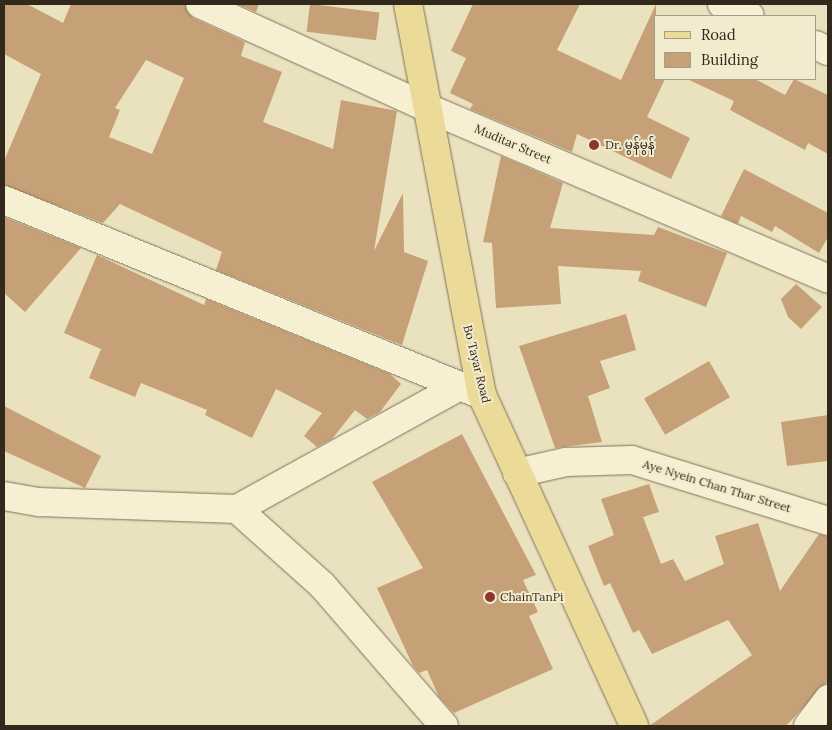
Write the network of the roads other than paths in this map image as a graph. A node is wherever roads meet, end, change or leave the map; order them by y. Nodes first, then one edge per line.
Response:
1 (200, 4) edge
2 (408, 4) edge
3 (722, 4) edge
4 (748, 15) edge
5 (428, 108) junction
6 (4, 200) edge
7 (828, 278) edge
8 (469, 391) junction
9 (517, 473) junction
10 (4, 496) edge
11 (237, 509) junction
12 (828, 521) edge
13 (828, 699) edge
14 (444, 726) edge
15 (634, 726) edge
16 (808, 726) edge

1 - 5 street, Muditar Street
2 - 5 main road, Bo Tayar Road
3 - 4 street
5 - 7 street, Muditar Street
5 - 8 main road, Bo Tayar Road
6 - 8 street
8 - 9 main road, Bo Tayar Road
8 - 11 street
9 - 12 street, Aye Nyein Chan Thar Street
9 - 15 main road, Bo Tayar Road
10 - 11 street
11 - 14 street
13 - 16 street

